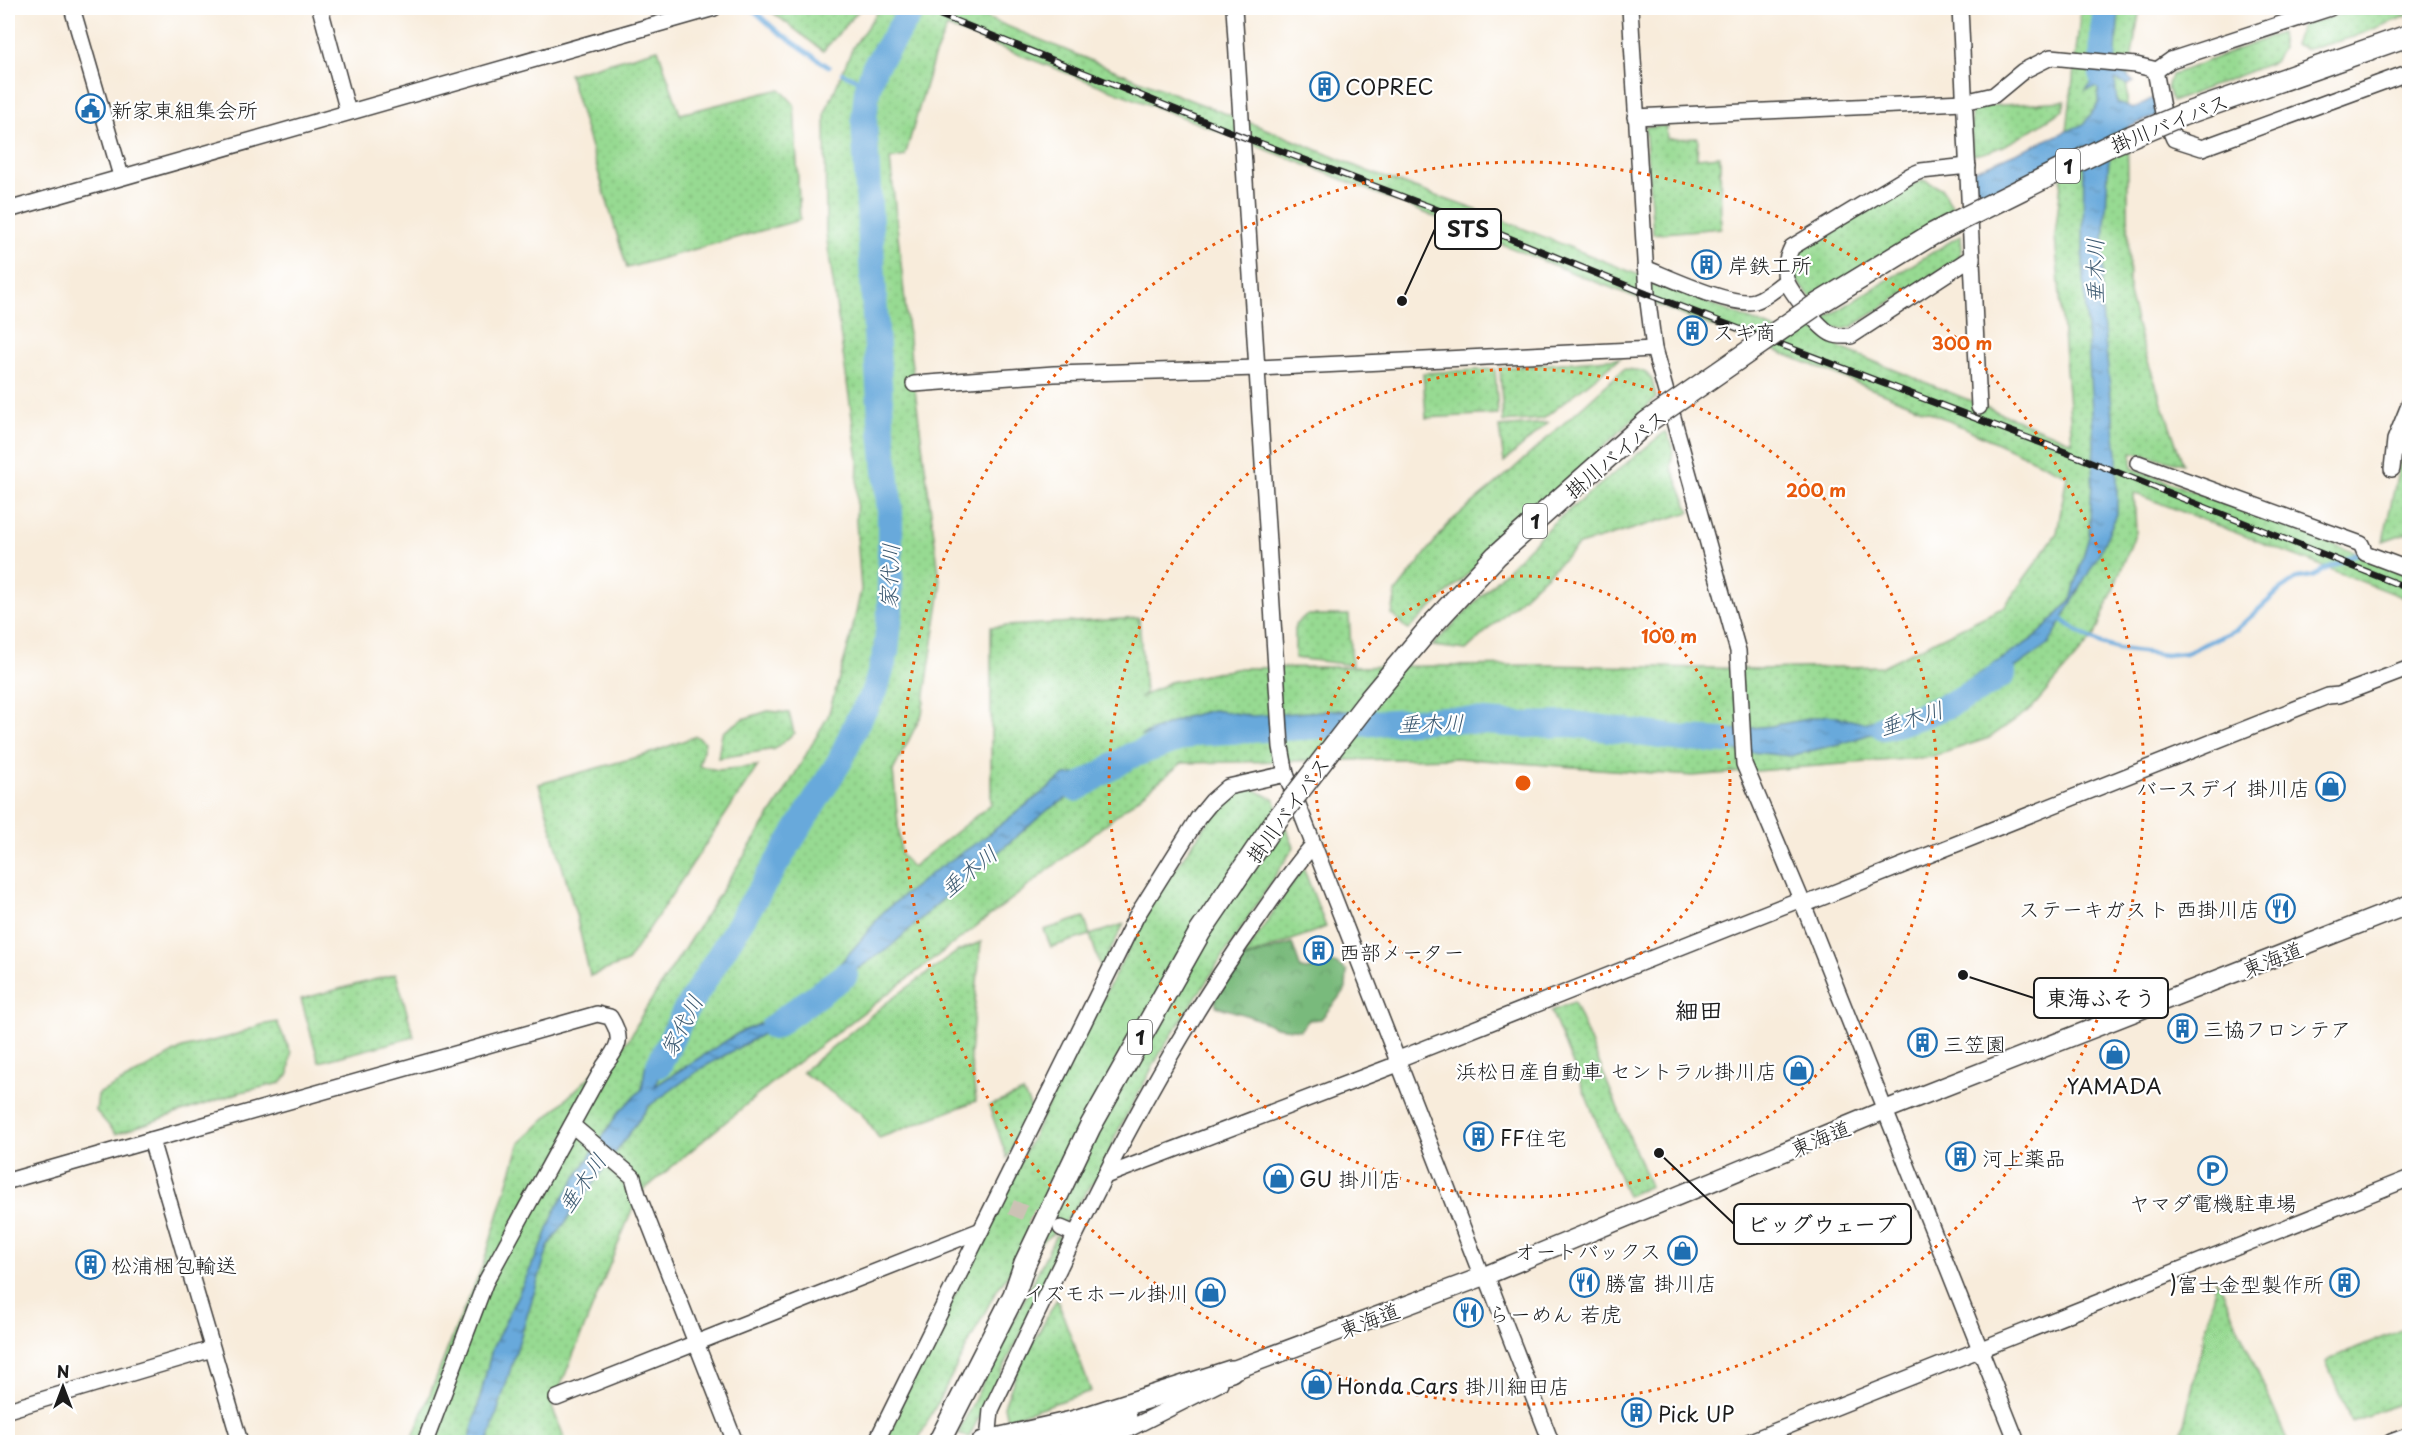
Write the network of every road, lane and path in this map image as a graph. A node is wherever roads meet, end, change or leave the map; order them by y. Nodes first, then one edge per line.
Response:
1 (72, 8) edge
2 (320, 8) edge
3 (714, 8) edge
4 (1234, 8) edge
5 (1630, 8) edge
6 (1960, 8) edge
7 (2330, 8) edge
8 (2291, 14) edge
9 (2409, 35) edge
10 (2155, 70) junction
11 (2409, 72) edge
12 (1965, 102) junction
13 (348, 112) junction
14 (1635, 117) junction
15 (1968, 166) junction
16 (121, 176) junction
17 (8, 210) edge
18 (1972, 257) junction
19 (1645, 268) junction
20 (1786, 281) junction
21 (1654, 349) junction
22 (1258, 368) junction
23 (914, 384) dead end
24 (2409, 403) edge
25 (1979, 407) dead end
26 (2138, 463) dead end
27 (2392, 469) dead end
28 (2409, 570) edge
29 (2409, 668) edge
30 (1286, 774) junction
31 (1313, 845) junction
32 (1802, 902) junction
33 (2409, 904) edge
34 (1397, 1062) junction
35 (1885, 1110) junction
36 (572, 1125) junction
37 (151, 1140) junction
38 (1105, 1176) junction
39 (2409, 1178) edge
40 (8, 1181) edge
41 (996, 1200) junction
42 (1011, 1207) tunnel mouth
43 (981, 1230) junction
44 (1484, 1276) junction
45 (696, 1343) junction
46 (212, 1349) junction
47 (1980, 1351) junction
48 (1270, 1356) junction
49 (1231, 1371) junction
50 (557, 1398) dead end
51 (8, 1410) edge
52 (941, 1429) edge
53 (2409, 1435) edge
54 (986, 1442) edge
55 (240, 1443) edge
56 (425, 1443) edge
57 (735, 1443) edge
58 (876, 1443) edge
59 (925, 1443) edge
60 (1067, 1443) edge
61 (1102, 1443) edge
62 (1551, 1443) edge
63 (1748, 1443) edge
64 (2017, 1443) edge
65 (2391, 1443) edge

1 - 16 street
2 - 13 street
3 - 13 street
4 - 22 street
5 - 14 street
6 - 12 street
7 - 8 street
8 - 10 street
9 - 52 highway, 掛川バイパス / 1, bridge
10 - 11 street
10 - 12 street
12 - 14 street
12 - 15 street
13 - 16 street
14 - 19 street
15 - 18 street
15 - 20 street
16 - 17 street
18 - 20 street
18 - 25 street
19 - 20 street
19 - 21 street
21 - 22 street
21 - 32 street
22 - 23 street
22 - 30 street
24 - 27 street
26 - 28 street
29 - 32 street
30 - 31 street
30 - 41 street
31 - 34 street
31 - 38 street
32 - 34 street
32 - 35 street
33 - 35 main road, 東海道
34 - 38 street
34 - 44 street
35 - 44 main road, 東海道
35 - 47 street
36 - 37 street
36 - 45 street
36 - 56 street
37 - 40 street
37 - 46 street
38 - 54 street
39 - 47 street
41 - 42 street
41 - 43 street
43 - 45 street
43 - 58 street
44 - 48 main road, 東海道
44 - 62 street
45 - 50 street
45 - 57 street
46 - 51 street
46 - 55 street
47 - 63 street
47 - 64 street
48 - 49 main road, 東海道
48 - 61 street
49 - 54 highway
49 - 60 highway
52 - 59 highway, 1
53 - 65 street

